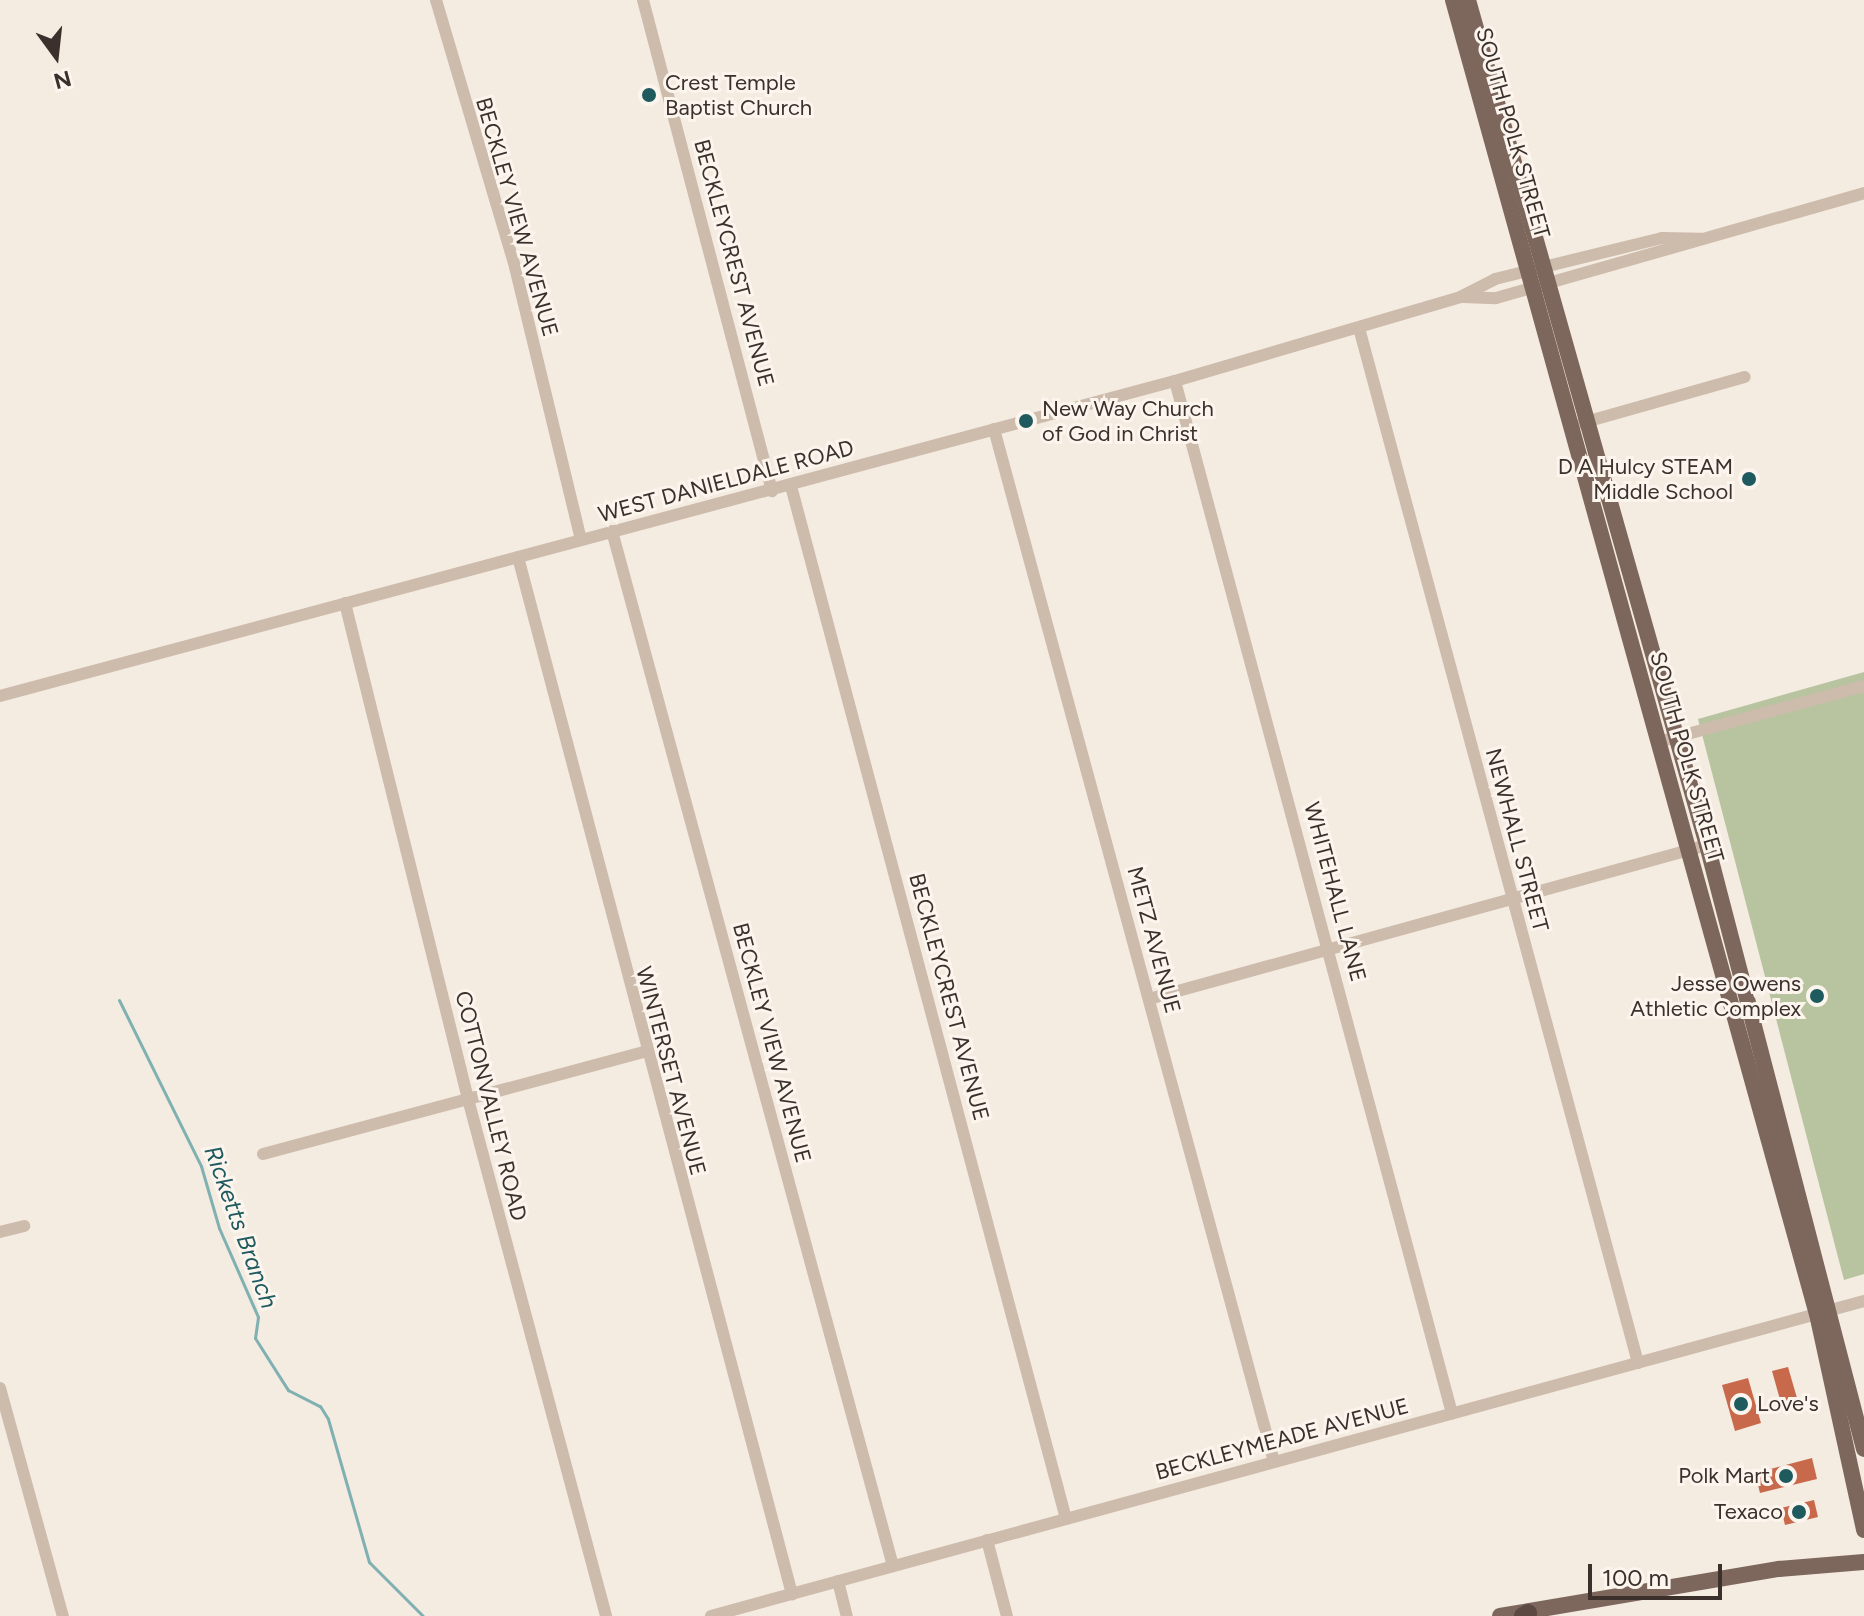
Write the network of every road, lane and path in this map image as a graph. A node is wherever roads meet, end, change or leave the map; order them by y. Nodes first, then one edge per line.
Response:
1 (436, 0) edge
2 (643, 0) edge
3 (1453, 0) edge
4 (1468, 0) edge
5 (1486, 98) junction
6 (1864, 193) edge
7 (1548, 274) junction
8 (1530, 278) junction
9 (1359, 328) junction
10 (1745, 377) dead end
11 (1175, 381) junction
12 (1579, 423) junction
13 (994, 429) junction
14 (791, 486) junction
15 (772, 491) junction
16 (612, 531) junction
17 (581, 539) junction
18 (518, 557) junction
19 (345, 603) junction
20 (1864, 686) edge
21 (0, 696) edge
22 (1666, 740) junction
23 (1699, 848) junction
24 (1512, 899) junction
25 (1330, 948) junction
26 (1149, 999) junction
27 (645, 1052) junction
28 (468, 1099) junction
29 (263, 1154) dead end
30 (24, 1226) dead end
31 (0, 1232) edge
32 (1864, 1301) edge
33 (1824, 1312) junction
34 (1638, 1363) junction
35 (0, 1388) edge
36 (1452, 1413) junction
37 (1864, 1449) edge
38 (1274, 1462) junction
39 (1066, 1519) junction
40 (1864, 1530) edge
41 (987, 1540) junction
42 (1864, 1562) edge
43 (893, 1566) junction
44 (838, 1581) junction
45 (792, 1594) junction
46 (1526, 1615) edge
47 (63, 1616) edge
48 (606, 1616) edge
49 (711, 1616) edge
50 (847, 1616) edge
51 (1007, 1616) edge
52 (1500, 1616) edge

1 - 17 street, BECKLEY VIEW AVENUE
2 - 15 street, BECKLEYCREST AVENUE
3 - 5 main road, SOUTH POLK STREET
4 - 5 main road, SOUTH POLK STREET
5 - 7 main road, SOUTH POLK STREET
5 - 8 main road, SOUTH POLK STREET
6 - 7 street, WEST DANIELDALE ROAD
7 - 8 street, WEST DANIELDALE ROAD
7 - 12 main road, SOUTH POLK STREET
8 - 9 street, WEST DANIELDALE ROAD
8 - 12 main road, SOUTH POLK STREET
9 - 11 street, WEST DANIELDALE ROAD
9 - 24 street, NEWHALL STREET
10 - 12 street
11 - 13 street, WEST DANIELDALE ROAD
11 - 25 street, WHITEHALL LANE
12 - 22 main road, SOUTH POLK STREET
13 - 14 street, WEST DANIELDALE ROAD
13 - 26 street, METZ AVENUE
14 - 15 street, WEST DANIELDALE ROAD
14 - 39 street, BECKLEYCREST AVENUE
15 - 16 street, WEST DANIELDALE ROAD
16 - 17 street, WEST DANIELDALE ROAD
16 - 43 street, BECKLEY VIEW AVENUE
17 - 18 street, WEST DANIELDALE ROAD
18 - 19 street, WEST DANIELDALE ROAD
18 - 27 street, WINTERSET AVENUE
19 - 21 street, WEST DANIELDALE ROAD
19 - 28 street, COTTONVALLEY ROAD
20 - 22 street
22 - 23 main road, SOUTH POLK STREET
23 - 24 street
23 - 33 main road, SOUTH POLK STREET
24 - 25 street
24 - 34 street, NEWHALL STREET
25 - 26 street
25 - 36 street, WHITEHALL LANE
26 - 38 street, METZ AVENUE
27 - 28 street
27 - 45 street, WINTERSET AVENUE
28 - 29 street
28 - 48 street, COTTONVALLEY ROAD
30 - 31 street
32 - 33 street, BECKLEYMEADE AVENUE
33 - 34 street, BECKLEYMEADE AVENUE
33 - 37 main road, SOUTH POLK STREET
33 - 40 main road, SOUTH POLK STREET
34 - 36 street, BECKLEYMEADE AVENUE
35 - 47 street
36 - 38 street, BECKLEYMEADE AVENUE
38 - 39 street, BECKLEYMEADE AVENUE
39 - 41 street, BECKLEYMEADE AVENUE
41 - 43 street, BECKLEYMEADE AVENUE
41 - 51 street
42 - 46 main road
43 - 44 street, BECKLEYMEADE AVENUE
44 - 45 street, BECKLEYMEADE AVENUE
44 - 50 street
45 - 49 street, BECKLEYMEADE AVENUE
46 - 52 main road

